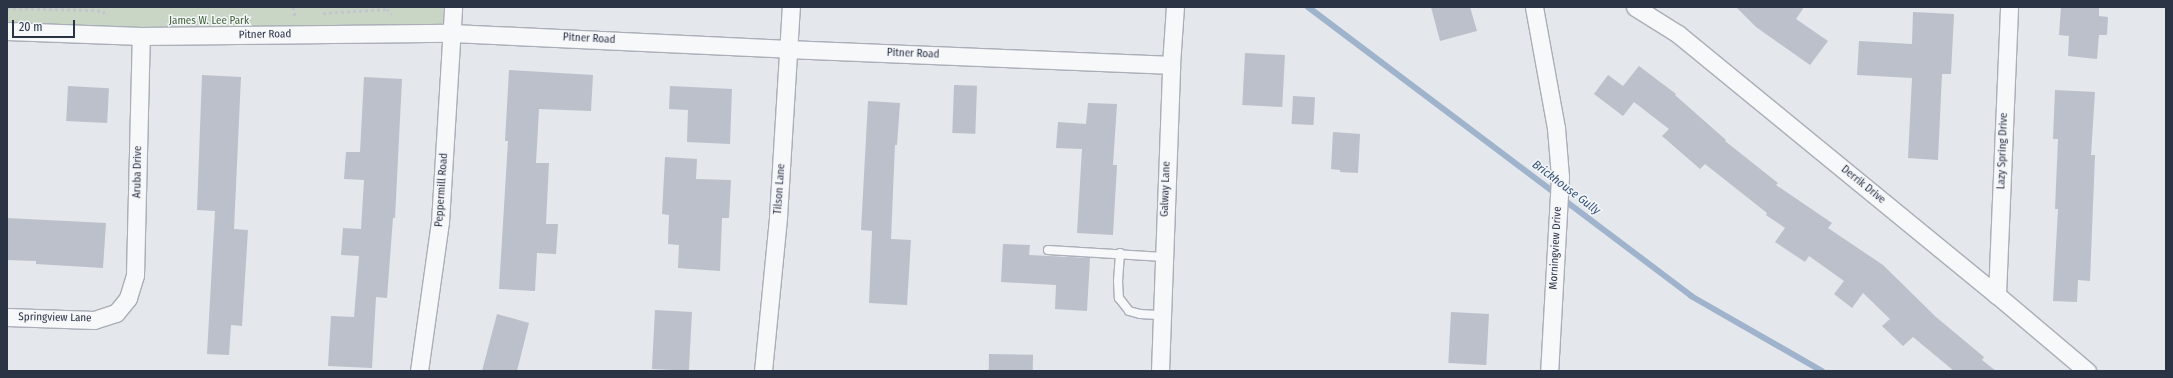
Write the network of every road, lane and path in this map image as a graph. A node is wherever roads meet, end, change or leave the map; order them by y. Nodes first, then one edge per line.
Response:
1 (293, 7) edge
2 (453, 7) edge
3 (791, 7) edge
4 (1175, 7) edge
5 (1534, 7) edge
6 (1635, 7) edge
7 (2009, 7) edge
8 (7, 8) edge
9 (91, 9) edge
10 (387, 9) dead end
11 (102, 11) dead end
12 (315, 14) dead end
13 (302, 15) dead end
14 (7, 31) edge
15 (452, 33) junction
16 (141, 36) junction
17 (789, 49) junction
18 (1171, 65) junction
19 (1048, 250) dead end
20 (1120, 253) junction
21 (1164, 257) junction
22 (1997, 295) junction
23 (122, 305) joint
24 (1162, 315) junction
25 (7, 317) edge
26 (419, 371) edge
27 (763, 371) edge
28 (1160, 371) edge
29 (1550, 371) edge
30 (2087, 371) edge

1 - 13 path
2 - 15 street, Peppermill Road
3 - 17 street, Tilson Lane
4 - 18 street, Galway Lane
5 - 29 street, Morningview Drive
6 - 22 street, Derrik Drive
7 - 22 street, Lazy Spring Drive
8 - 9 path
9 - 11 path
10 - 12 path
14 - 16 street, Pitner Road
15 - 16 street, Pitner Road
15 - 17 street, Pitner Road
15 - 26 street, Peppermill Road
16 - 23 street, Aruba Drive
17 - 18 street, Pitner Road
17 - 27 street, Tilson Lane
18 - 21 street, Galway Lane
19 - 20 lane
20 - 21 lane
20 - 24 lane
21 - 24 street, Galway Lane
22 - 30 street, Derrik Drive
23 - 25 street, Springview Lane
24 - 28 street, Galway Lane

